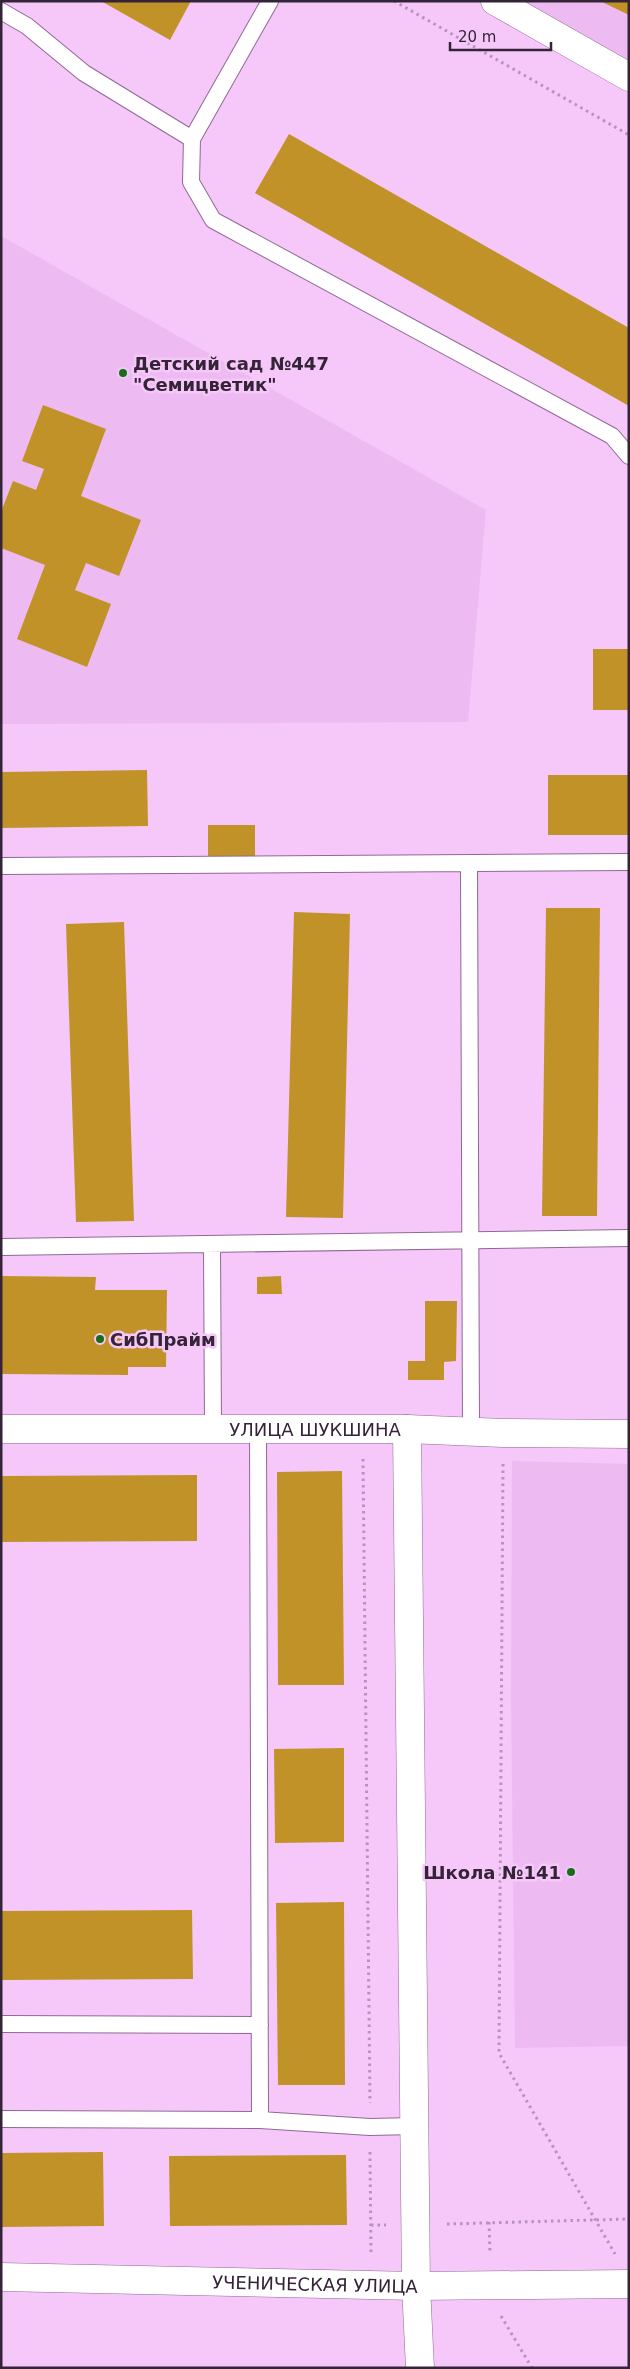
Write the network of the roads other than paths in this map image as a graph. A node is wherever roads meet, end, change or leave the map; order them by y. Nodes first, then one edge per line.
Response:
1 (270, 1) edge
2 (495, 1) edge
3 (1, 11) edge
4 (629, 77) edge
5 (192, 139) junction
6 (629, 456) edge
7 (629, 862) edge
8 (469, 863) junction
9 (1, 866) edge
10 (629, 1238) edge
11 (470, 1240) junction
12 (212, 1244) junction
13 (1, 1247) edge
14 (1, 1429) edge
15 (213, 1429) junction
16 (258, 1429) junction
17 (407, 1429) junction
18 (471, 1432) junction
19 (629, 1434) edge
20 (1, 2024) edge
21 (260, 2025) junction
22 (1, 2119) edge
23 (260, 2120) junction
24 (414, 2126) junction
25 (624, 2272) edge
26 (1, 2277) edge
27 (416, 2286) junction
28 (420, 2368) edge

1 - 5 lane
2 - 4 street
3 - 5 lane
5 - 6 lane
7 - 8 lane
8 - 9 lane
8 - 11 lane
10 - 11 lane
11 - 12 lane
11 - 18 lane
12 - 13 lane
12 - 15 lane
14 - 15 street, УЛИЦА ШУКШИНА
15 - 16 street, УЛИЦА ШУКШИНА
16 - 17 street, УЛИЦА ШУКШИНА
16 - 21 lane
17 - 18 street, УЛИЦА ШУКШИНА
17 - 24 street
18 - 19 street, УЛИЦА ШУКШИНА
20 - 21 lane
21 - 23 lane
22 - 23 lane
23 - 24 lane
24 - 27 street
25 - 27 street, УЧЕНИЧЕСКАЯ УЛИЦА
26 - 27 street, УЧЕНИЧЕСКАЯ УЛИЦА
27 - 28 street

